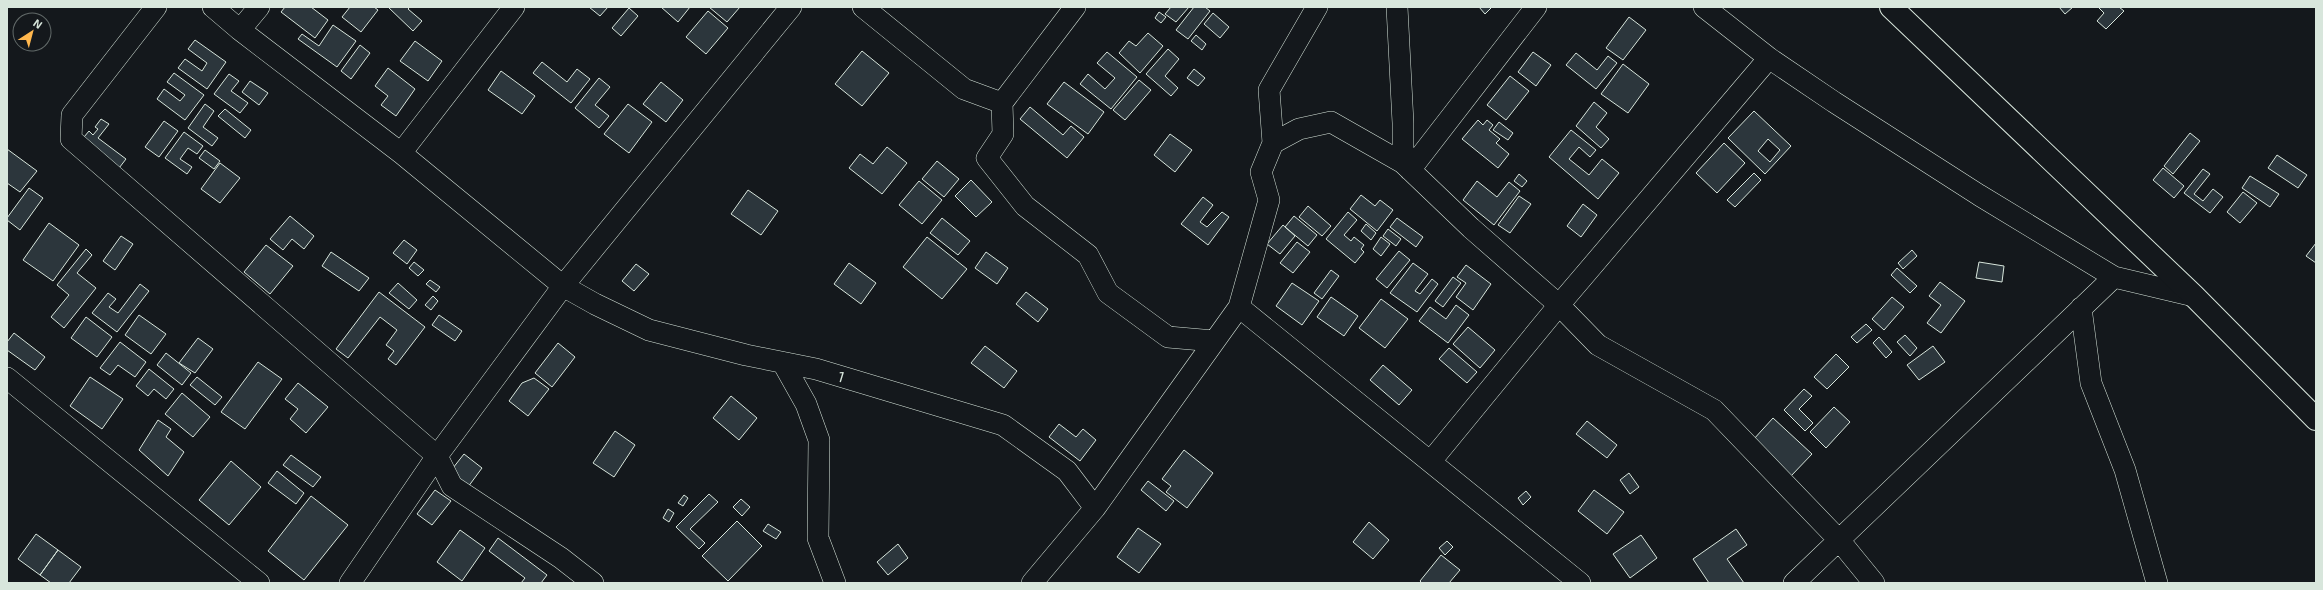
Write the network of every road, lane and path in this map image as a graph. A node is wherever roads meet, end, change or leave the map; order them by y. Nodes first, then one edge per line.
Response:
1 (156, 7) edge
2 (213, 7) edge
3 (259, 7) edge
4 (514, 7) edge
5 (791, 7) edge
6 (863, 7) edge
7 (1075, 7) edge
8 (1317, 7) edge
9 (1397, 7) edge
10 (1536, 7) edge
11 (1704, 7) edge
12 (1891, 7) edge
13 (240, 30) junction
14 (1769, 58) junction
15 (1002, 103) junction
16 (1273, 143) junction
17 (401, 153) junction
18 (1407, 166) junction
19 (2114, 276) junction
20 (564, 286) junction
21 (2194, 296) junction
22 (1559, 305) junction
23 (1239, 307) junction
24 (2081, 308) junction
25 (1214, 342) junction
26 (783, 363) junction
27 (7, 378) edge
28 (2316, 419) edge
29 (437, 456) junction
30 (1431, 462) junction
31 (1095, 508) junction
32 (1839, 540) junction
33 (259, 583) edge
34 (350, 583) edge
35 (593, 583) edge
36 (835, 583) edge
37 (1032, 583) edge
38 (1580, 583) edge
39 (1794, 583) edge
40 (1874, 583) edge
41 (2157, 583) edge

1 - 29 street
2 - 13 street, 1
3 - 13 street
4 - 17 street
5 - 20 street
6 - 15 street
7 - 15 street
8 - 16 street
9 - 18 street
10 - 18 street
11 - 14 street
12 - 21 highway
13 - 17 street, 1
14 - 19 street
14 - 22 street
15 - 25 street
16 - 18 street
16 - 23 street
17 - 20 street, 1
18 - 22 street
19 - 21 street
19 - 24 street
20 - 26 street, 1
20 - 29 street
21 - 28 highway
22 - 30 street
22 - 32 street
23 - 25 street
23 - 30 street
24 - 32 street
24 - 41 street
25 - 31 street
26 - 31 street, 1
26 - 36 street
27 - 33 street
29 - 34 street
29 - 35 street
30 - 38 street
31 - 37 street
32 - 39 street
32 - 40 street

